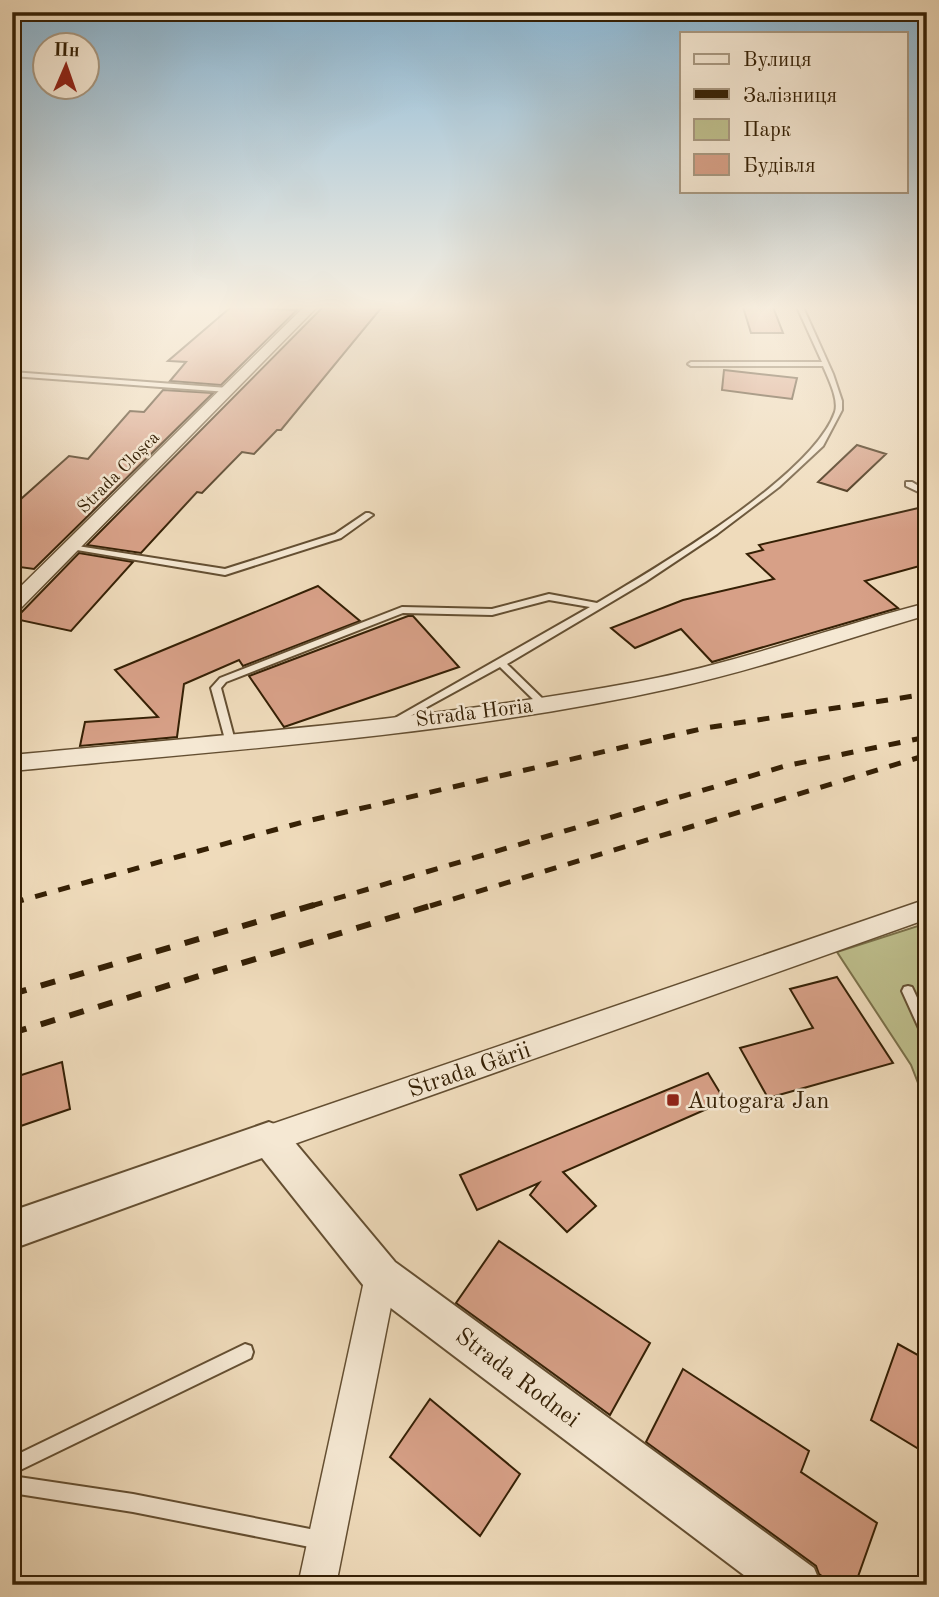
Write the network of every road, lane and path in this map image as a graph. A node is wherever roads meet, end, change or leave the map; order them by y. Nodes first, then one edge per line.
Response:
1 (114, 382) edge
2 (236, 382) edge
3 (833, 382) edge
4 (228, 390) junction
5 (909, 484) dead end
6 (927, 494) edge
7 (369, 515) dead end
8 (71, 547) junction
9 (12, 606) edge
10 (597, 606) junction
11 (927, 609) edge
12 (502, 664) junction
13 (542, 704) junction
14 (393, 722) junction
15 (230, 741) junction
16 (12, 762) edge
17 (927, 909) edge
18 (908, 991) dead end
19 (927, 1032) edge
20 (269, 1139) junction
21 (12, 1230) edge
22 (381, 1276) junction
23 (245, 1352) dead end
24 (12, 1466) edge
25 (12, 1484) edge
26 (326, 1542) junction
27 (317, 1585) edge
28 (797, 1585) edge

1 - 4 lane
2 - 4 street, Strada Cloșca
3 - 10 lane
4 - 8 street, Strada Cloșca
5 - 6 lane
7 - 8 lane
8 - 9 street, Strada Cloșca
10 - 12 lane
10 - 15 lane
11 - 13 street, Strada Horia
12 - 13 lane
12 - 14 lane
13 - 14 street, Strada Horia
14 - 15 street, Strada Horia
15 - 16 street, Strada Horia
17 - 20 street, Strada Gării
18 - 19 lane
20 - 21 street, Strada Gării
20 - 22 street, Strada Rodnei
22 - 26 street
22 - 28 street, Strada Rodnei
23 - 24 lane
25 - 26 lane
26 - 27 street

